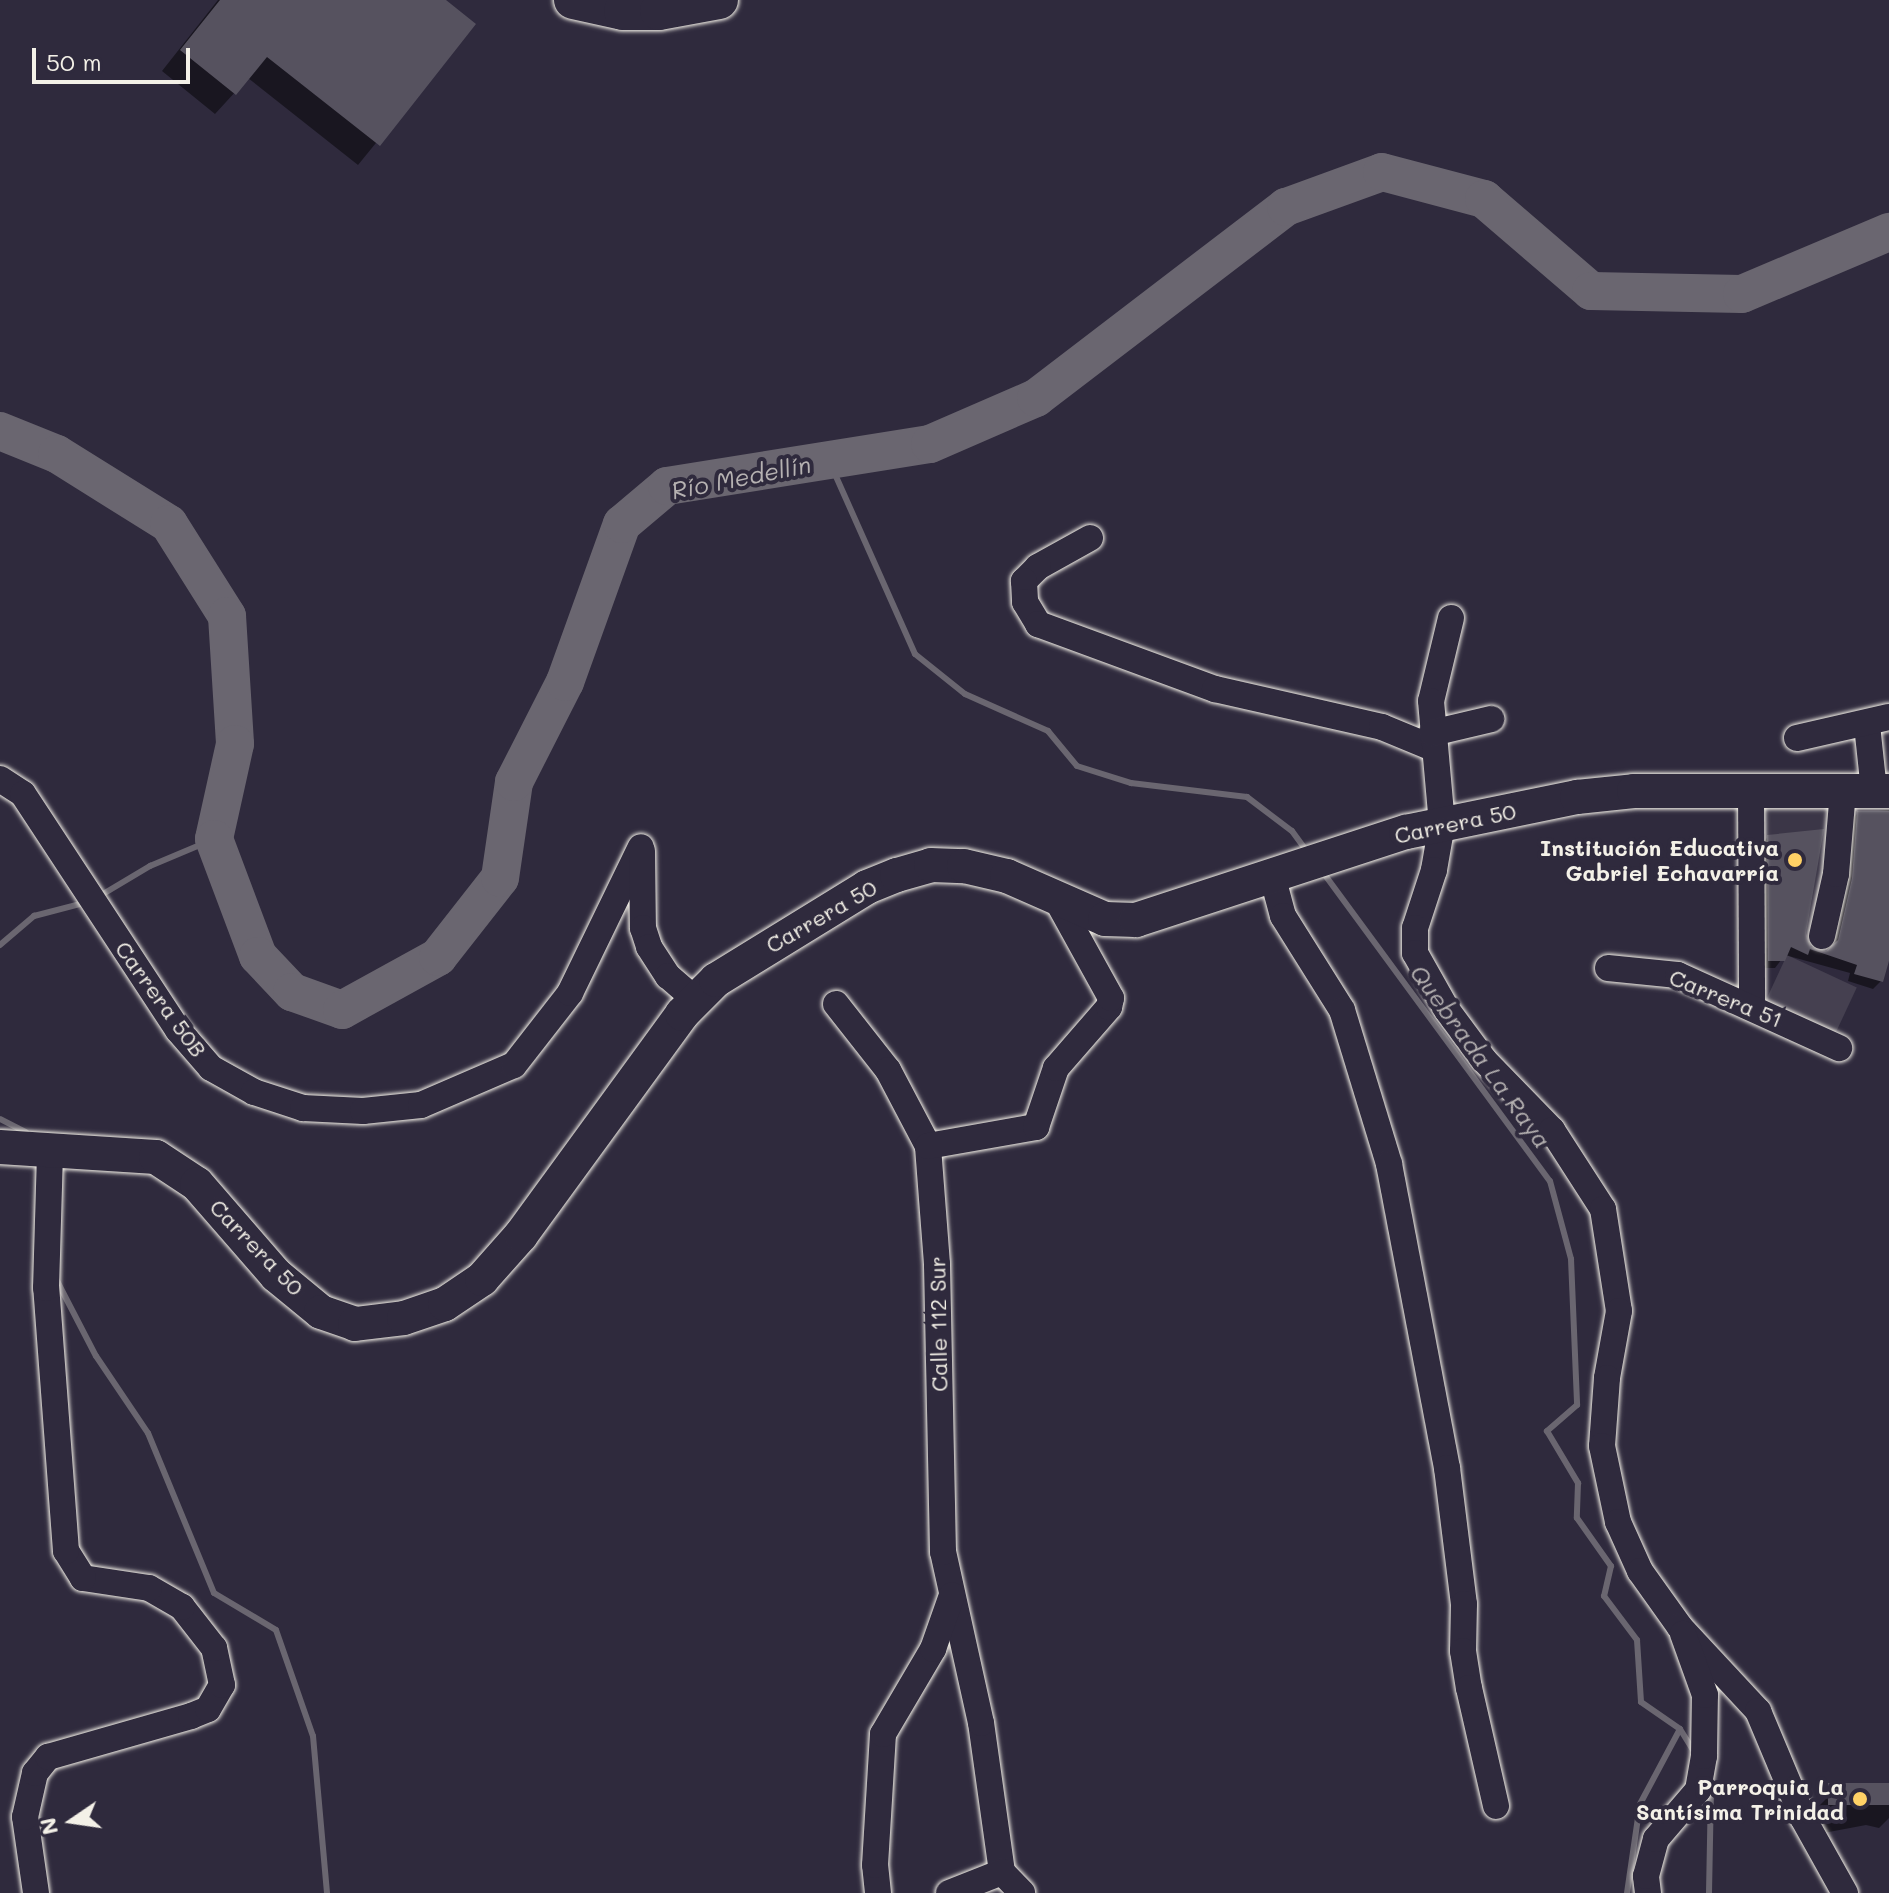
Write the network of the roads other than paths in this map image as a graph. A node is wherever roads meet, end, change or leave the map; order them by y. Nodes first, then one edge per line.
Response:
1 (719, 0) edge
2 (580, 2) edge
3 (1090, 538) dead end
4 (1451, 618) dead end
5 (1491, 719) dead end
6 (1878, 721) edge
7 (1797, 738) dead end
8 (1433, 740) junction
9 (0, 779) edge
10 (1751, 791) junction
11 (1869, 791) edge
12 (1442, 824) junction
13 (1272, 875) junction
14 (1057, 900) junction
15 (1822, 936) dead end
16 (1608, 968) dead end
17 (696, 1000) junction
18 (836, 1004) dead end
19 (1752, 1004) junction
20 (1839, 1048) dead end
21 (928, 1146) junction
22 (0, 1147) edge
23 (50, 1151) junction
24 (952, 1595) junction
25 (1680, 1627) junction
26 (1496, 1806) dead end
27 (1002, 1872) junction
28 (36, 1893) edge
29 (878, 1893) edge
30 (949, 1893) edge
31 (1022, 1893) edge
32 (1648, 1893) edge
33 (1845, 1893) edge

1 - 2 highway
3 - 8 street
4 - 8 street
5 - 8 street
6 - 7 street
6 - 11 street
8 - 12 street
9 - 17 street, Carrera 50B
10 - 11 main road, Carrera 50
10 - 12 main road, Carrera 50
10 - 19 street
11 - 15 street
12 - 13 main road, Carrera 50
12 - 25 street
13 - 14 main road, Carrera 50
13 - 26 street
14 - 17 main road, Carrera 50
14 - 21 street
16 - 19 street, Carrera 51
17 - 23 main road, Carrera 50
18 - 21 street
19 - 20 street, Carrera 51
21 - 24 street, Calle 112 Sur
22 - 23 main road, Carrera 50
23 - 28 street
24 - 27 street, Calle 112 Sur
24 - 29 street
25 - 32 street
25 - 33 street
27 - 30 street
27 - 31 street

